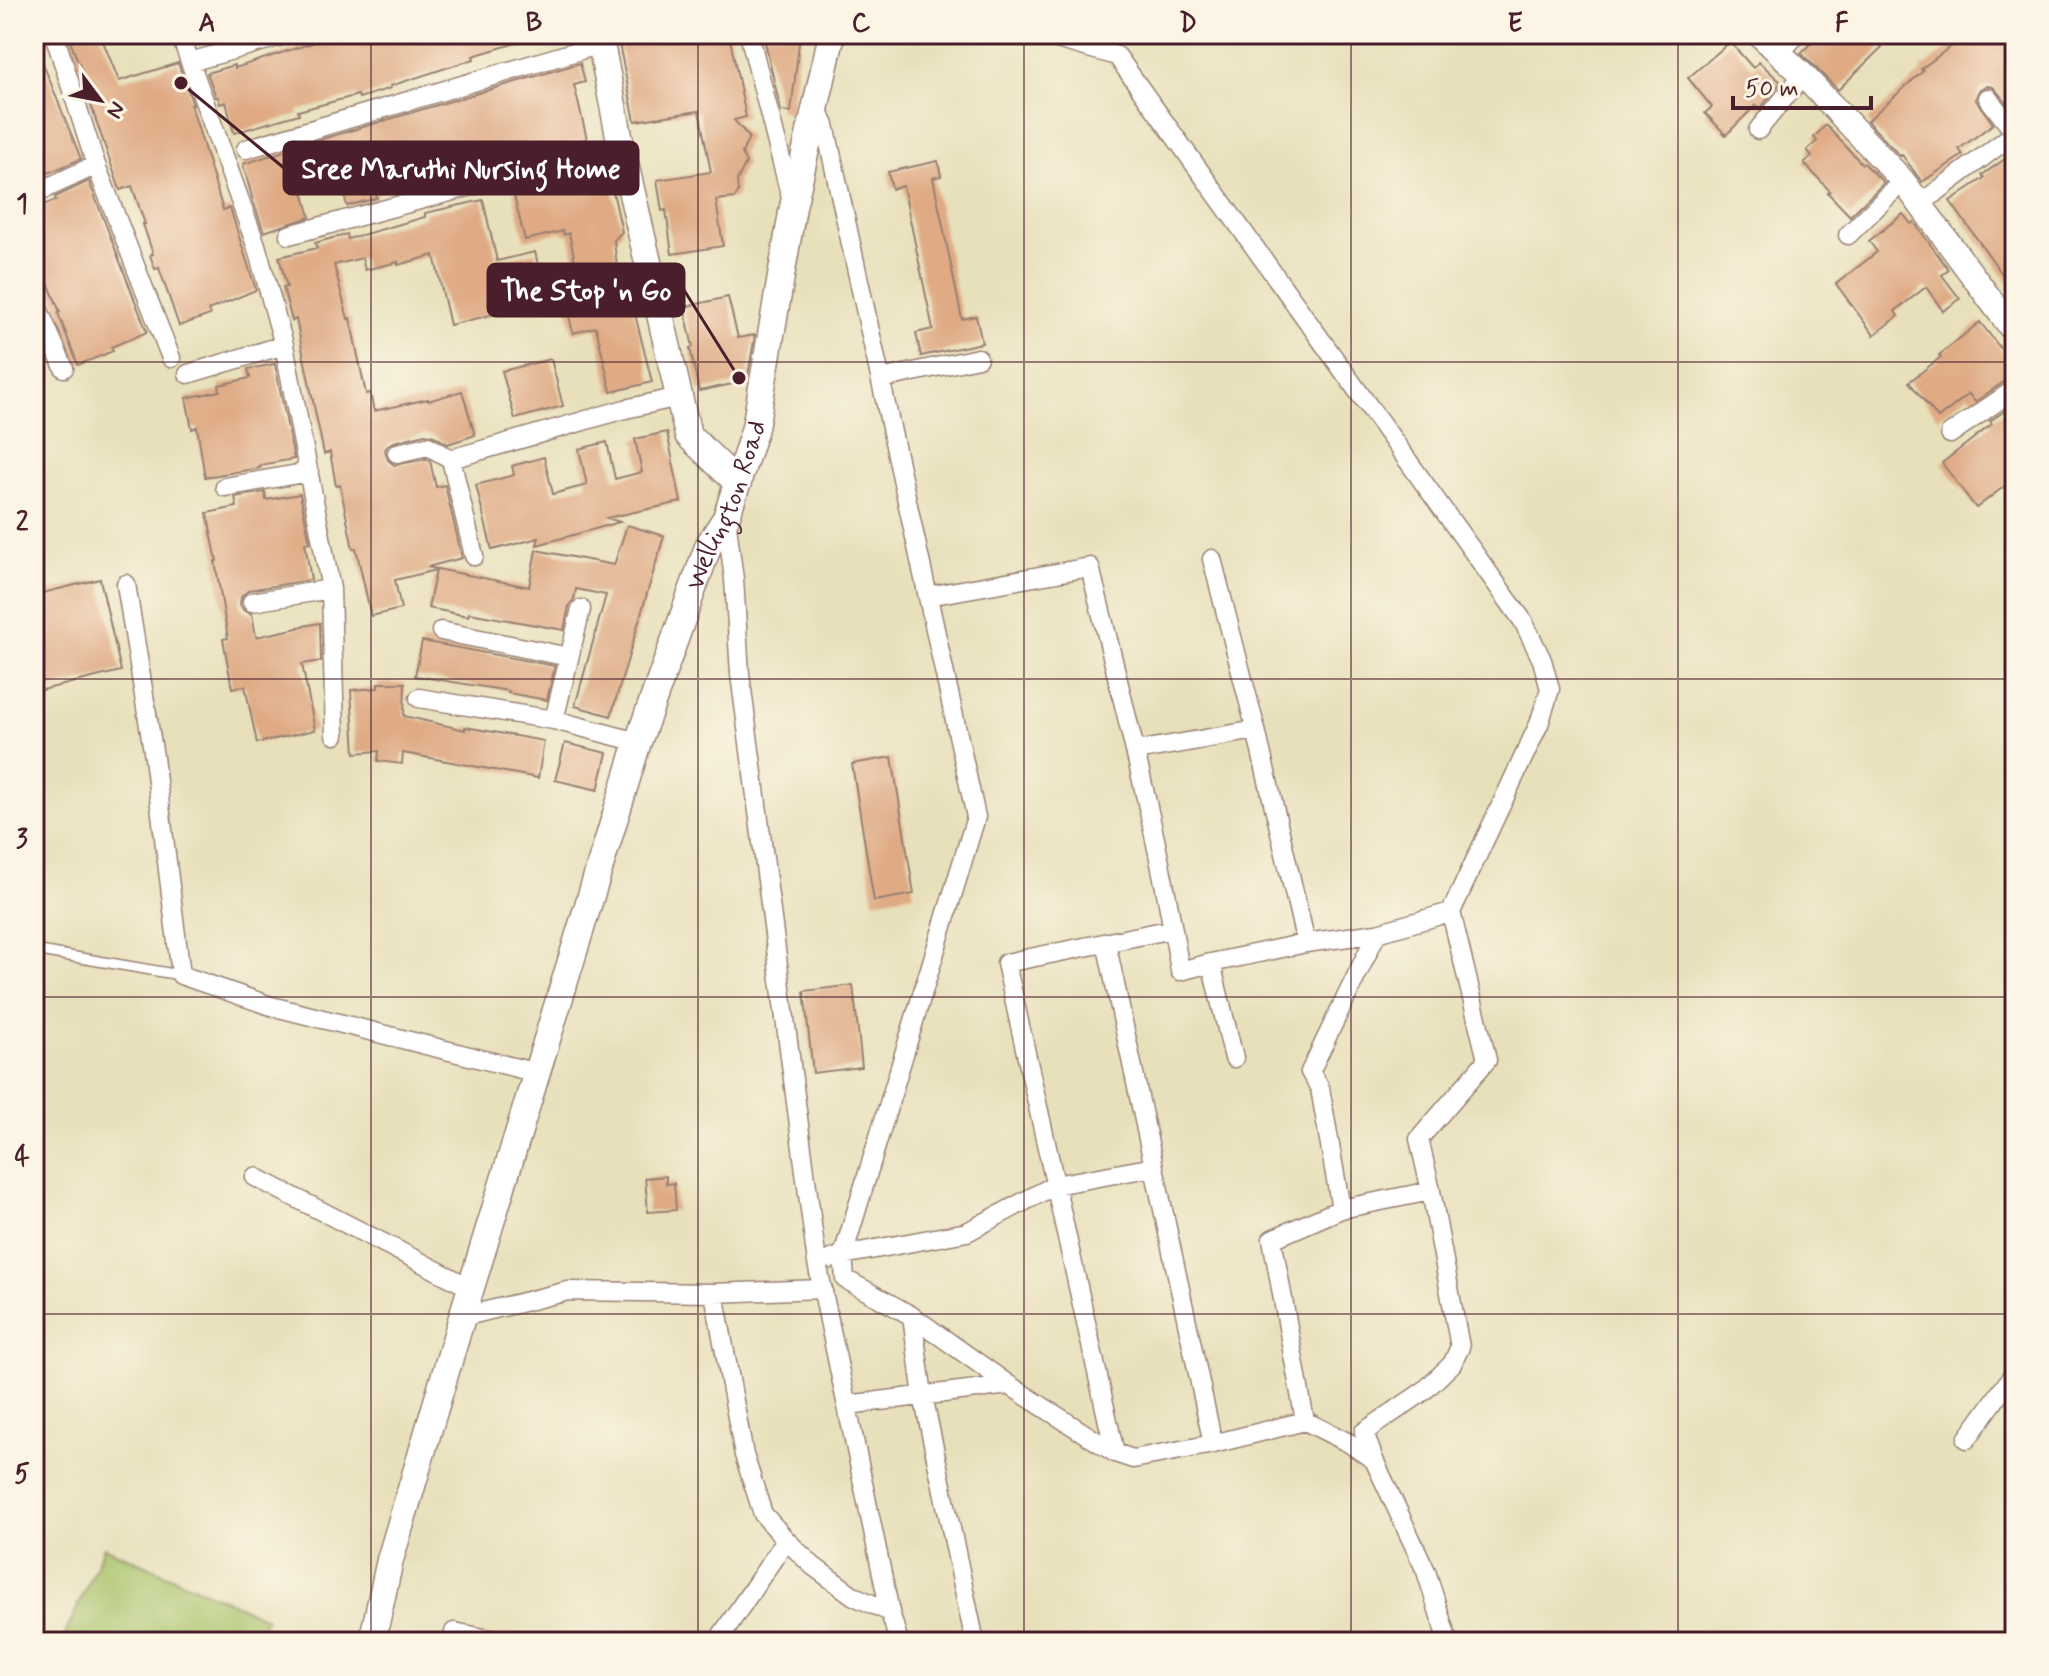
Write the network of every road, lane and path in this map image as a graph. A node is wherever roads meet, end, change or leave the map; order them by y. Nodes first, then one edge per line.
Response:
1 (54, 34) edge
2 (180, 34) edge
3 (289, 34) edge
4 (749, 34) edge
5 (832, 34) edge
6 (1039, 34) edge
7 (1759, 34) edge
8 (1797, 34) edge
9 (252, 39) edge
10 (600, 39) edge
11 (1779, 54) junction
12 (190, 62) junction
13 (1803, 75) junction
14 (1988, 98) dead end
15 (816, 107) junction
16 (1758, 130) dead end
17 (2015, 133) edge
18 (621, 146) junction
19 (246, 149) dead end
20 (96, 165) junction
21 (1903, 181) junction
22 (34, 194) edge
23 (1920, 204) junction
24 (793, 207) junction
25 (289, 235) dead end
26 (1848, 235) dead end
27 (34, 299) edge
28 (2011, 318) edge
29 (284, 345) junction
30 (171, 358) dead end
31 (978, 358) dead end
32 (64, 368) dead end
33 (188, 374) dead end
34 (881, 379) junction
35 (2015, 389) edge
36 (679, 397) junction
37 (1950, 434) dead end
38 (397, 453) dead end
39 (451, 459) junction
40 (309, 472) junction
41 (738, 483) junction
42 (225, 487) dead end
43 (726, 518) junction
44 (474, 556) dead end
45 (1212, 559) dead end
46 (126, 584) dead end
47 (331, 589) junction
48 (928, 596) junction
49 (252, 602) dead end
50 (581, 609) dead end
51 (441, 631) dead end
52 (569, 657) junction
53 (419, 698) dead end
54 (554, 720) junction
55 (1256, 730) junction
56 (335, 735) dead end
57 (638, 742) junction
58 (1136, 751) junction
59 (1451, 912) junction
60 (1173, 929) junction
61 (1377, 933) junction
62 (1106, 942) junction
63 (1306, 943) junction
64 (34, 950) edge
65 (1211, 963) junction
66 (181, 975) junction
67 (1234, 1058) dead end
68 (537, 1073) junction
69 (1154, 1167) junction
70 (255, 1177) dead end
71 (1055, 1185) junction
72 (1431, 1191) junction
73 (1341, 1209) junction
74 (843, 1255) junction
75 (817, 1263) junction
76 (471, 1288) junction
77 (823, 1289) junction
78 (714, 1293) junction
79 (912, 1316) junction
80 (462, 1317) junction
81 (2015, 1372) edge
82 (1009, 1385) junction
83 (923, 1396) junction
84 (847, 1405) junction
85 (1305, 1421) junction
86 (1967, 1439) dead end
87 (1213, 1444) junction
88 (1115, 1453) junction
89 (1374, 1460) junction
90 (786, 1540) junction
91 (890, 1612) junction
92 (454, 1632) dead end
93 (372, 1642) edge
94 (504, 1642) edge
95 (717, 1642) edge
96 (899, 1642) edge
97 (975, 1642) edge
98 (1448, 1642) edge

1 - 20 street
2 - 12 street
3 - 9 street
4 - 24 street
5 - 15 main road, Wellington Road
6 - 59 street
7 - 11 street
8 - 11 street
9 - 12 street
10 - 18 main road
10 - 19 street
11 - 13 street
12 - 29 street
13 - 16 street
13 - 21 street
14 - 17 street
15 - 24 main road, Wellington Road
15 - 34 street
17 - 23 street
18 - 25 street
18 - 36 main road
20 - 22 street
20 - 30 street
21 - 23 street
21 - 26 street
23 - 28 street
24 - 41 main road, Wellington Road
27 - 32 street
29 - 33 street
29 - 40 street
31 - 34 street
34 - 48 street
35 - 37 street
36 - 39 street
36 - 41 main road
38 - 39 street
39 - 44 street
40 - 42 street
40 - 47 street
41 - 43 main road, Wellington Road
43 - 57 main road, Wellington Road
43 - 75 street
45 - 55 street
46 - 66 street
47 - 49 street
47 - 56 street
48 - 58 street
48 - 74 street
50 - 52 street
51 - 52 street
52 - 54 street
53 - 54 street
54 - 57 street
55 - 58 street
55 - 63 street
57 - 68 main road, Wellington Road
58 - 60 street
59 - 61 street
59 - 72 street
60 - 62 street
60 - 65 street
61 - 63 street
61 - 73 street
62 - 69 street
62 - 71 street
63 - 65 street
64 - 66 lane
65 - 67 street
66 - 68 street
68 - 76 main road, Wellington Road
69 - 71 street
69 - 87 street
70 - 76 street
71 - 74 street
71 - 88 street
72 - 73 street
72 - 89 street
73 - 85 street
74 - 75 street
74 - 79 street
75 - 77 street
76 - 80 main road, Wellington Road
77 - 78 street
77 - 84 street
78 - 80 street
78 - 90 street
79 - 82 street
79 - 83 street
80 - 93 main road, Wellington Road
81 - 86 street
82 - 83 street
82 - 88 street
83 - 84 street
83 - 97 street
84 - 91 street
85 - 87 street
85 - 89 street
87 - 88 street
89 - 98 street
90 - 91 street
90 - 95 street
91 - 96 street
92 - 94 street

